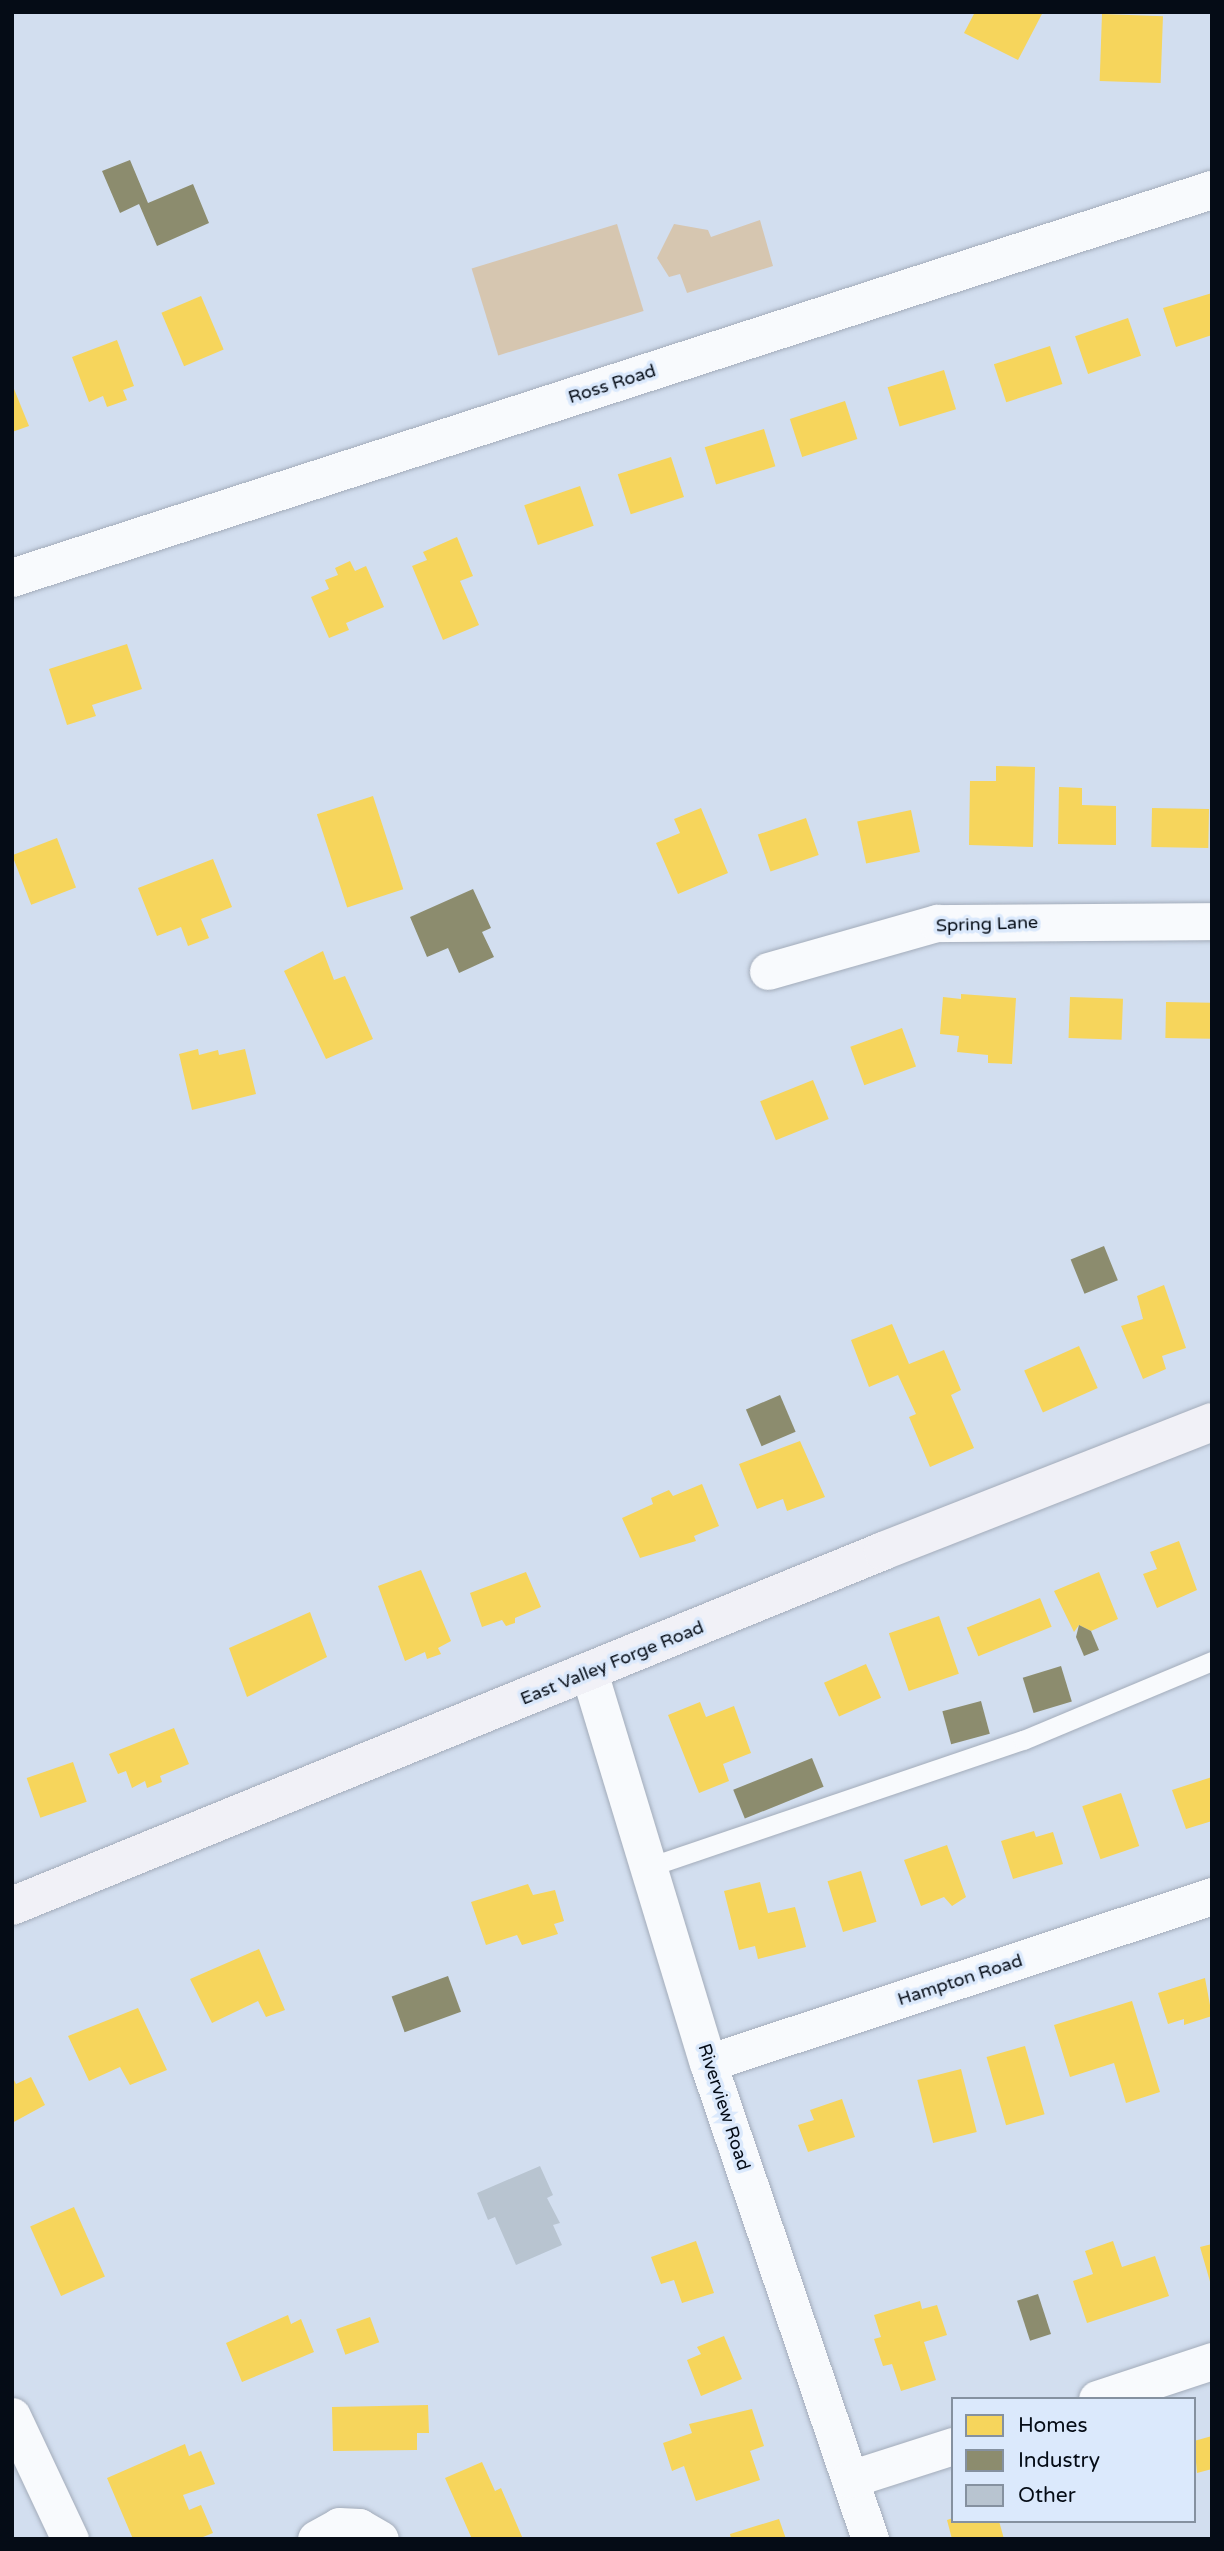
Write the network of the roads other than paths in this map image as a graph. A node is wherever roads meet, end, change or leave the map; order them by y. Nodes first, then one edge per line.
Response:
1 (1212, 190) edge
2 (12, 578) edge
3 (1212, 921) edge
4 (768, 971) dead end
5 (1212, 1422) edge
6 (1212, 1661) edge
7 (589, 1672) junction
8 (649, 1867) junction
9 (1212, 1896) edge
10 (12, 1906) edge
11 (708, 2063) junction
12 (1212, 2361) edge
13 (1103, 2397) edge
14 (12, 2416) edge
15 (951, 2447) edge
16 (850, 2479) junction
17 (70, 2539) edge
18 (316, 2539) edge
19 (380, 2539) edge
20 (870, 2539) edge

1 - 2 street, Ross Road
3 - 4 street, Spring Lane
5 - 7 main road, East Valley Forge Road
6 - 8 lane
7 - 8 street, Riverview Road
7 - 10 main road, East Valley Forge Road
8 - 11 street, Riverview Road
9 - 11 street, Hampton Road
11 - 16 street, Riverview Road
12 - 13 street
14 - 17 street
15 - 16 street
16 - 20 street, Riverview Road
18 - 19 street

